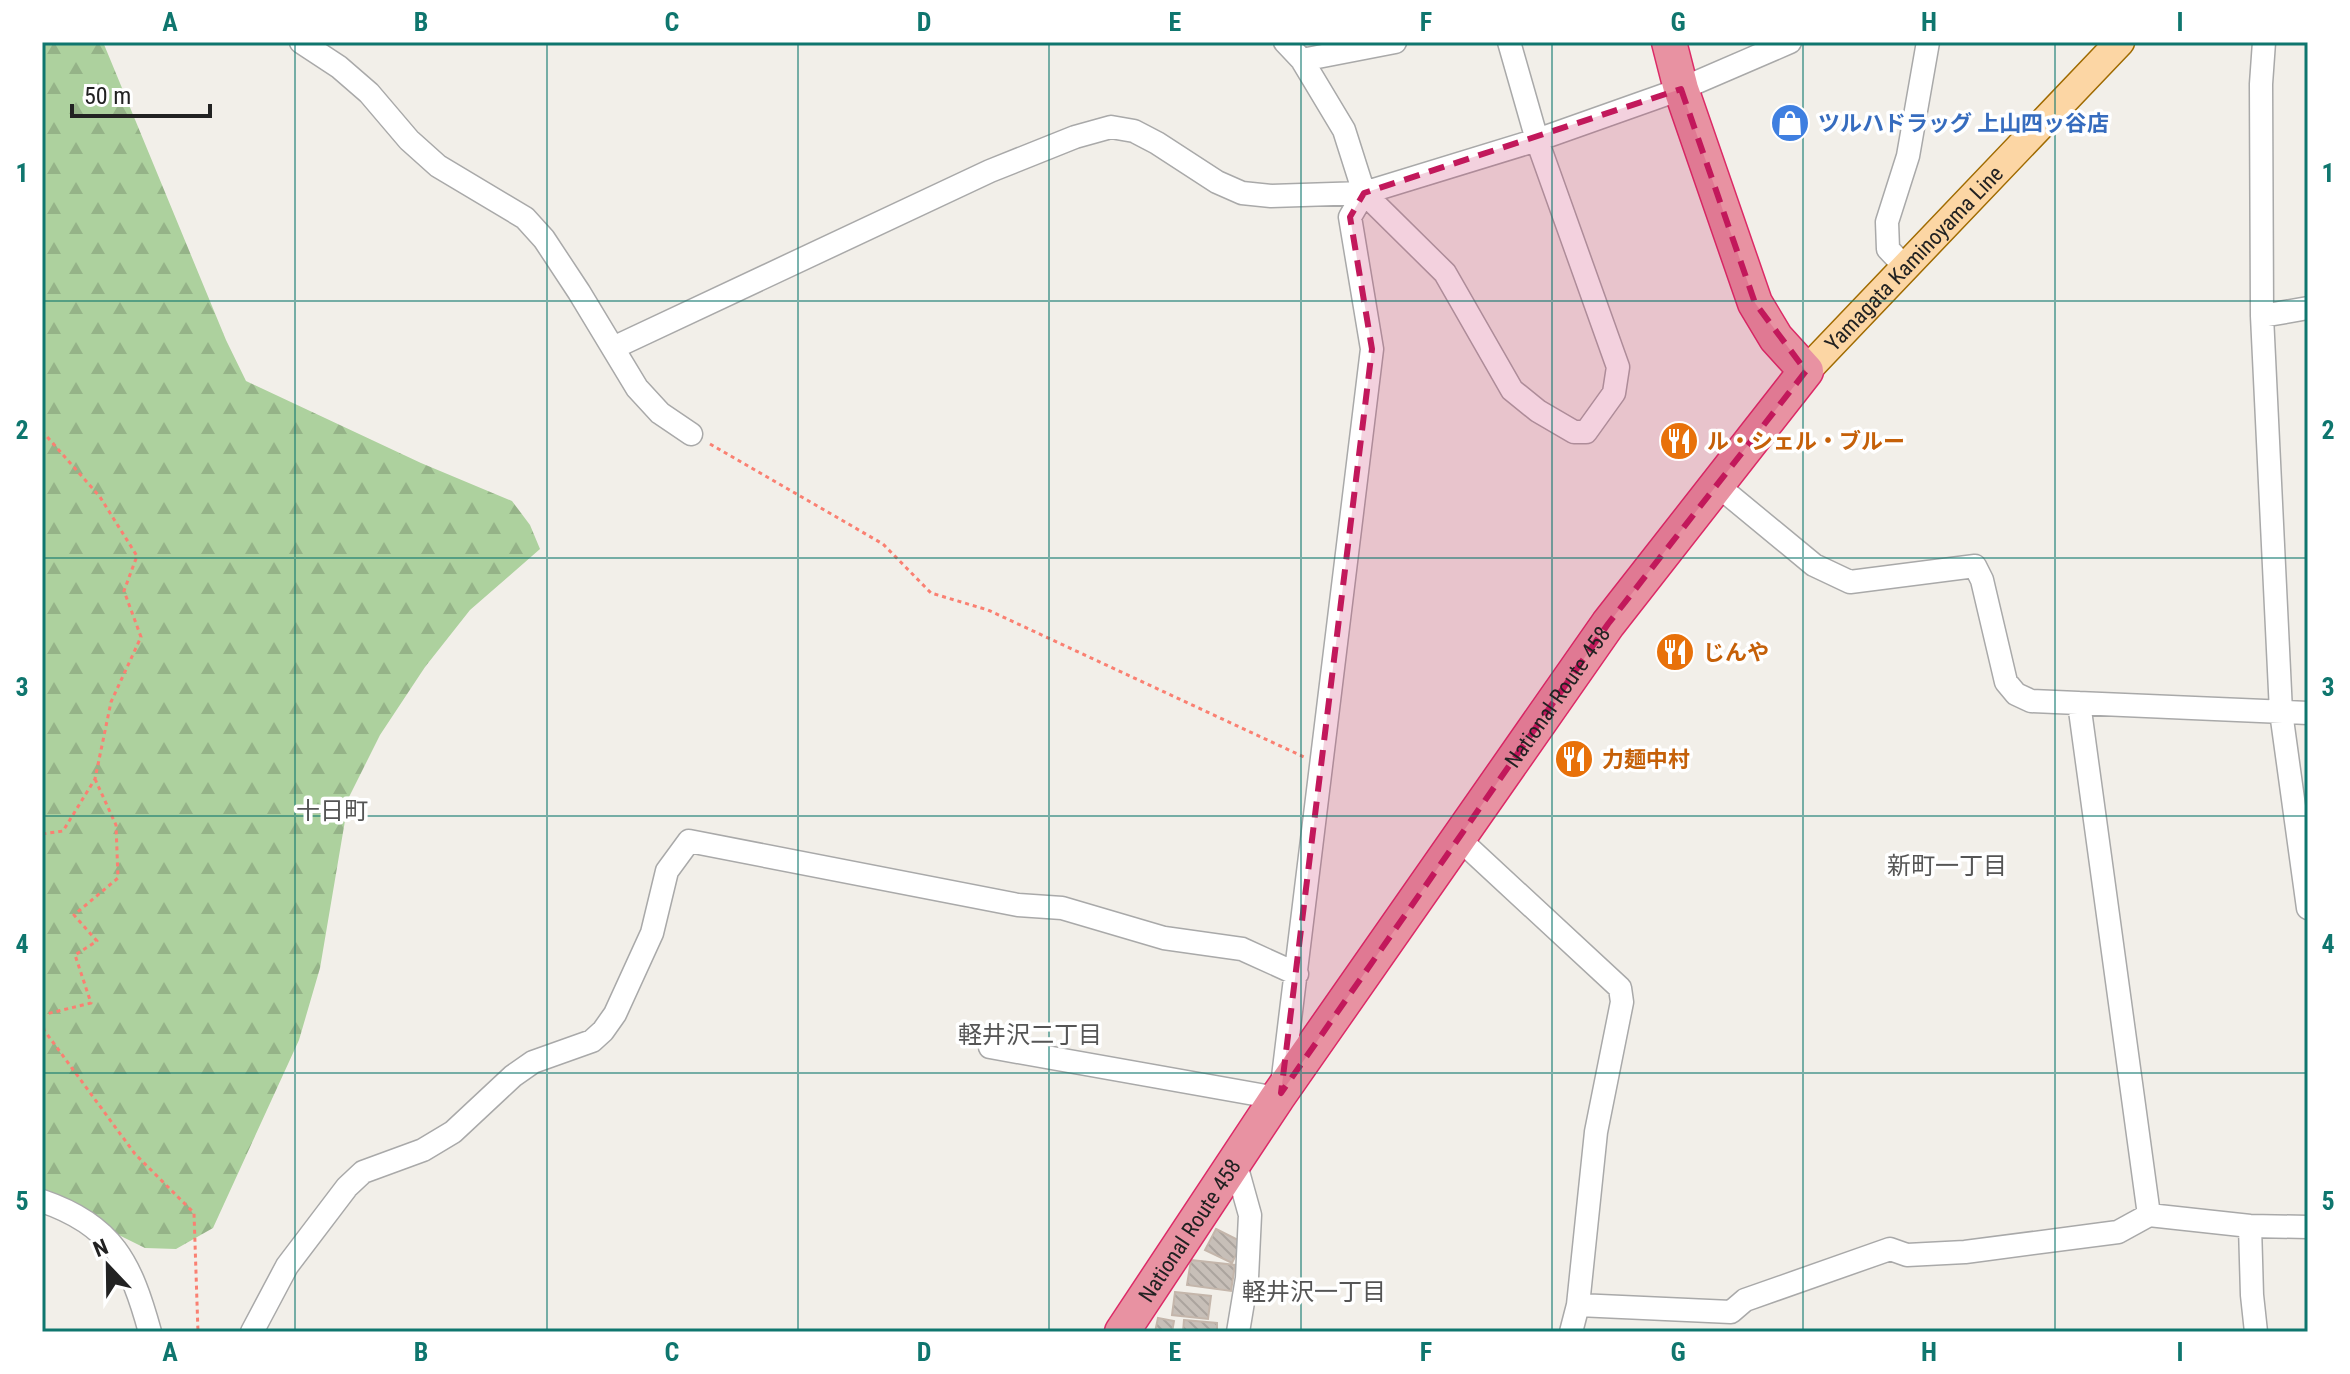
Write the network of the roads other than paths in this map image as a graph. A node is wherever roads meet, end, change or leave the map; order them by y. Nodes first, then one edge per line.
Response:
1 (301, 42) edge
2 (1285, 42) edge
3 (1395, 42) edge
4 (1509, 42) edge
5 (1669, 42) edge
6 (1790, 42) edge
7 (1928, 42) edge
8 (2120, 42) edge
9 (2264, 42) edge
10 (1302, 60) junction
11 (1681, 89) junction
12 (1537, 140) junction
13 (1364, 193) junction
14 (1905, 267) junction
15 (2308, 308) edge
16 (2262, 316) junction
17 (613, 348) junction
18 (1806, 371) junction
19 (691, 434) road end
20 (1717, 485) junction
21 (2079, 703) junction
22 (2281, 712) junction
23 (2308, 713) edge
24 (1457, 837) junction
25 (2308, 908) edge
26 (1297, 974) junction
27 (990, 1047) dead end
28 (1279, 1095) junction
29 (1235, 1161) junction
30 (42, 1201) edge
31 (2149, 1215) junction
32 (2250, 1226) junction
33 (2308, 1227) edge
34 (1578, 1305) junction
35 (1732, 1322) edge
36 (150, 1332) edge
37 (252, 1332) edge
38 (1122, 1332) edge
39 (1238, 1332) edge
40 (1571, 1332) edge
41 (2256, 1332) edge

1 - 17 street
2 - 10 street
3 - 10 street
4 - 12 street
5 - 11 highway
6 - 11 street
7 - 14 street
8 - 14 main road, Yamagata Kaminoyama Line
9 - 16 street
10 - 13 street
11 - 12 street
11 - 18 highway
12 - 13 street
12 - 13 street
13 - 17 street
13 - 26 street
14 - 18 main road, Yamagata Kaminoyama Line
15 - 16 street
16 - 22 street
17 - 19 street
18 - 20 highway, National Route 458
20 - 21 street
20 - 24 highway, National Route 458
21 - 22 street
21 - 31 street
22 - 23 street
22 - 25 street
24 - 28 highway, National Route 458
24 - 34 street
26 - 28 street
26 - 37 street
27 - 28 street
28 - 29 highway, National Route 458
29 - 38 highway, National Route 458
29 - 39 street
30 - 36 street
31 - 32 street
31 - 35 street
32 - 33 street
32 - 41 street
34 - 35 street
34 - 40 street

